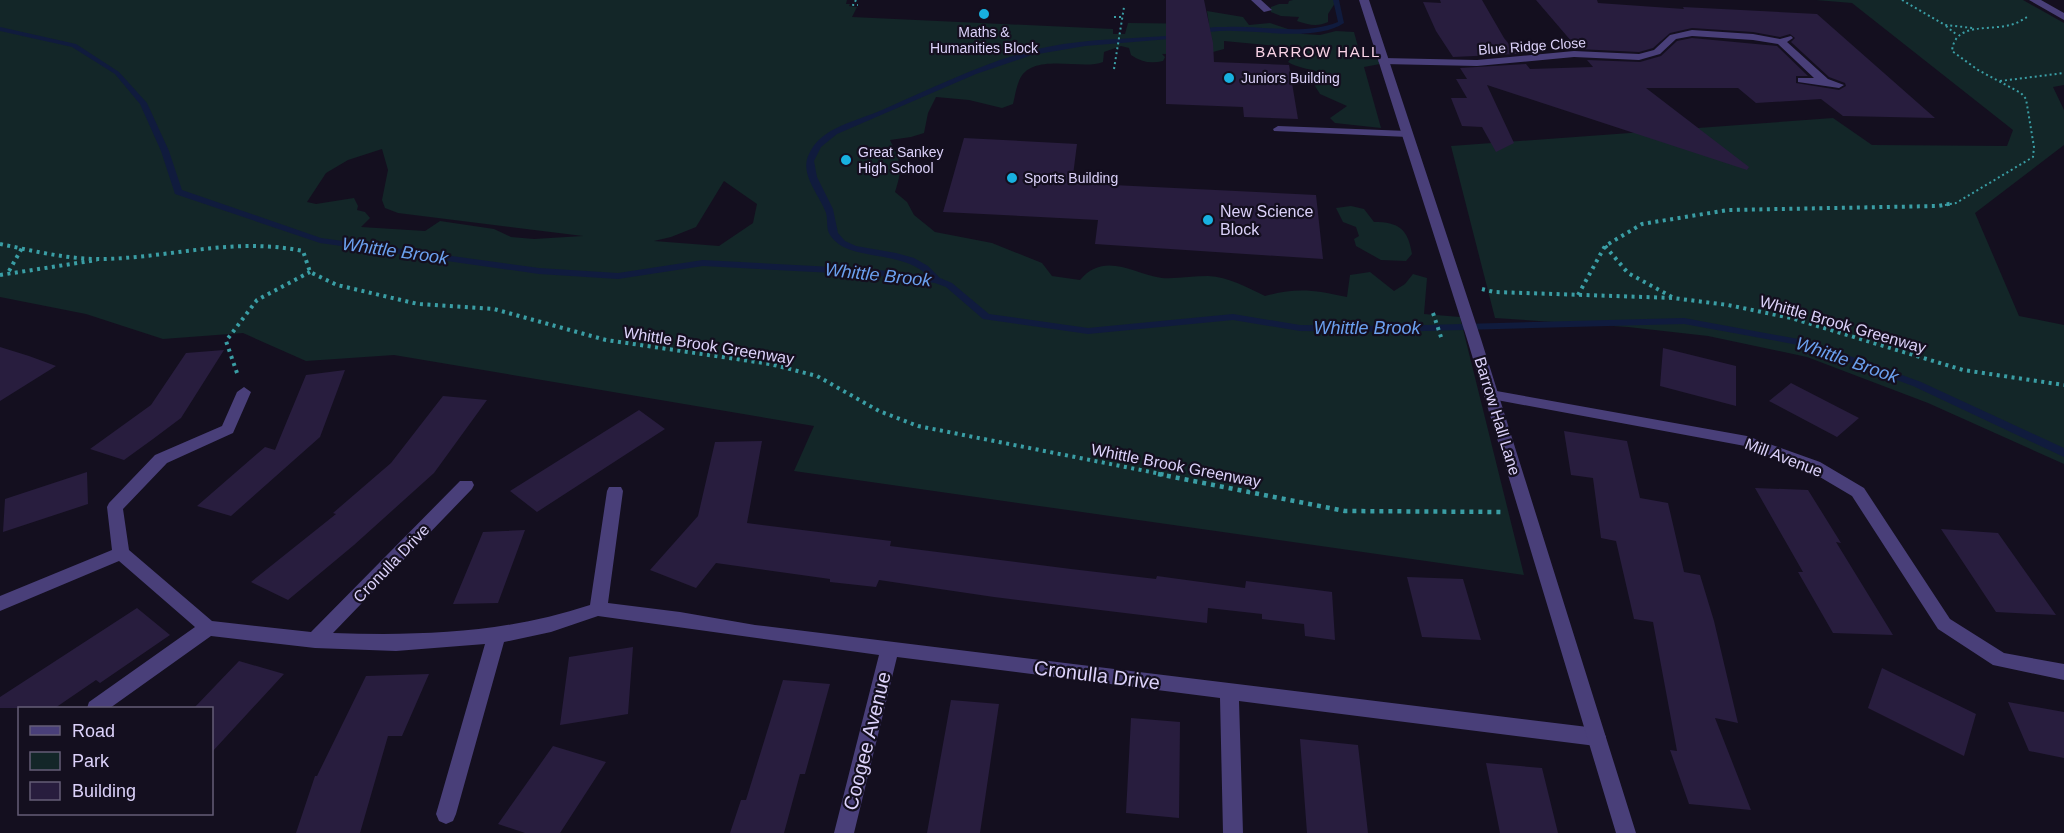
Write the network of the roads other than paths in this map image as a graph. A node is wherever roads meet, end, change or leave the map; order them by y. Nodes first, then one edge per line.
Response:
1 (1256, 0) edge
2 (1364, 0) edge
3 (2034, 0) edge
4 (1267, 10) dead end
5 (2064, 17) edge
6 (1383, 61) junction
7 (1802, 80) dead end
8 (1824, 81) junction
9 (1839, 85) dead end
10 (1278, 129) dead end
11 (1408, 134) junction
12 (244, 392) road end
13 (1491, 395) junction
14 (466, 486) dead end
15 (615, 491) dead end
16 (121, 553) junction
17 (0, 603) edge
18 (598, 609) junction
19 (208, 628) junction
20 (497, 636) junction
21 (315, 640) junction
22 (890, 649) junction
23 (2064, 672) edge
24 (1230, 692) junction
25 (97, 707) edge
26 (1596, 737) junction
27 (446, 814) dead end
28 (844, 833) edge
29 (1233, 833) edge
30 (1626, 833) edge

1 - 4 street
2 - 6 street, Barrow Hall Lane
3 - 5 street
6 - 8 street, Blue Ridge Close
6 - 11 street, Barrow Hall Lane
7 - 8 street, Blue Ridge Close
8 - 9 street, Blue Ridge Close
10 - 11 street
11 - 13 street, Barrow Hall Lane
12 - 16 street
13 - 23 street, Mill Avenue
13 - 26 street, Barrow Hall Lane
14 - 21 street, Cronulla Drive
15 - 18 street
16 - 17 street
16 - 19 street
18 - 20 street, Cronulla Drive
18 - 22 street, Cronulla Drive
19 - 21 street, Cronulla Drive
19 - 25 street
20 - 21 street, Cronulla Drive
20 - 27 street
22 - 24 street, Cronulla Drive
22 - 28 street, Coogee Avenue
24 - 26 street, Cronulla Drive
24 - 29 street
26 - 30 street, Barrow Hall Lane

